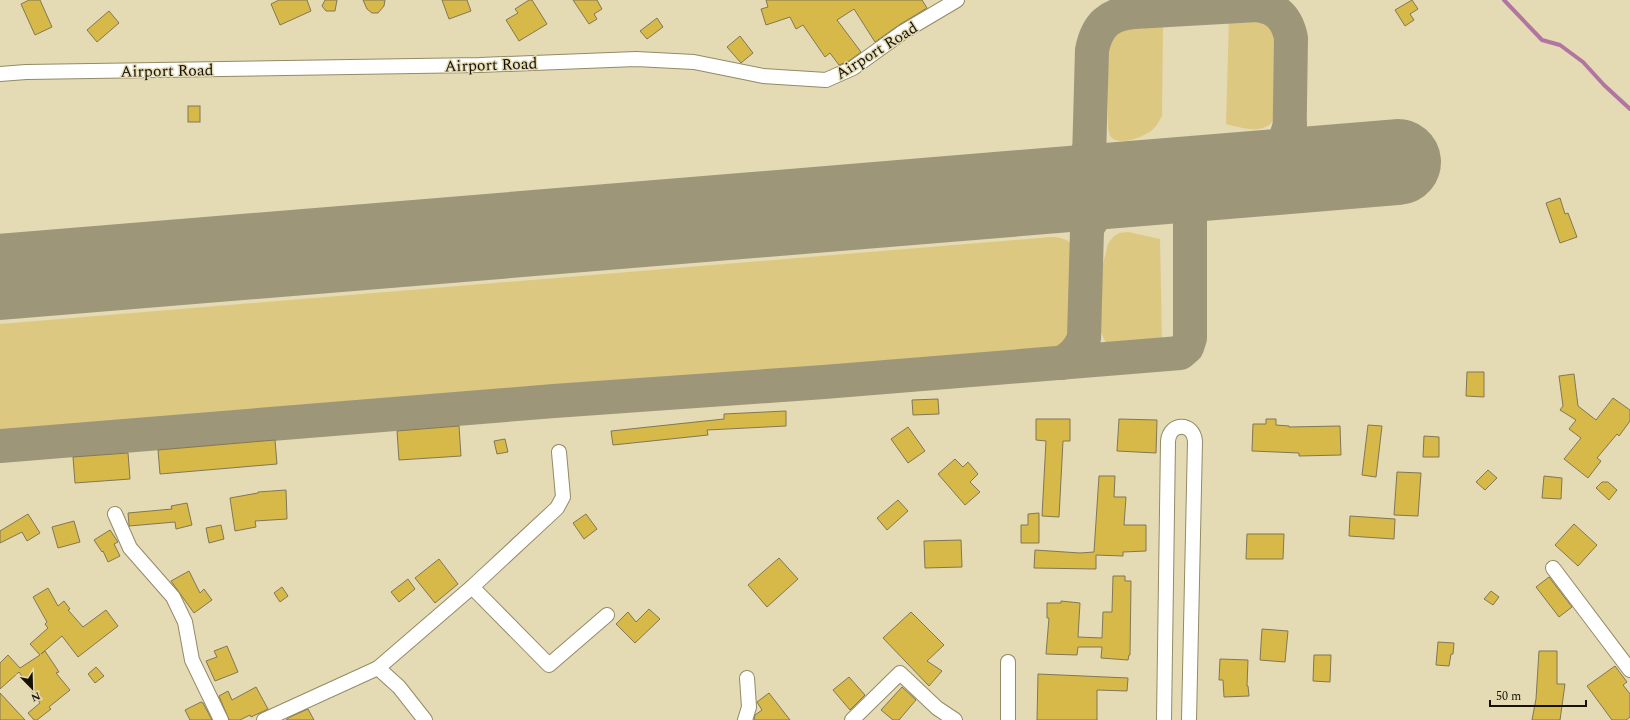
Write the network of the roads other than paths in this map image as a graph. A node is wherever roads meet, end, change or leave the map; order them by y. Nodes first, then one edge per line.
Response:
1 (957, 0) edge
2 (0, 74) edge
3 (559, 452) dead end
4 (115, 514) dead end
5 (1553, 568) dead end
6 (472, 587) junction
7 (607, 615) dead end
8 (1008, 662) dead end
9 (378, 668) junction
10 (1630, 670) edge
11 (747, 678) dead end
12 (221, 720) edge
13 (264, 720) edge
14 (425, 720) edge
15 (745, 720) edge
16 (852, 720) edge
17 (955, 720) edge
18 (1008, 720) edge
19 (1164, 720) edge
20 (1189, 720) edge

1 - 2 street, Airport Road
3 - 6 street
4 - 12 street
5 - 10 street
6 - 7 street
6 - 9 street
8 - 18 street
9 - 13 street
9 - 14 street
11 - 15 street
16 - 17 street
19 - 20 street

